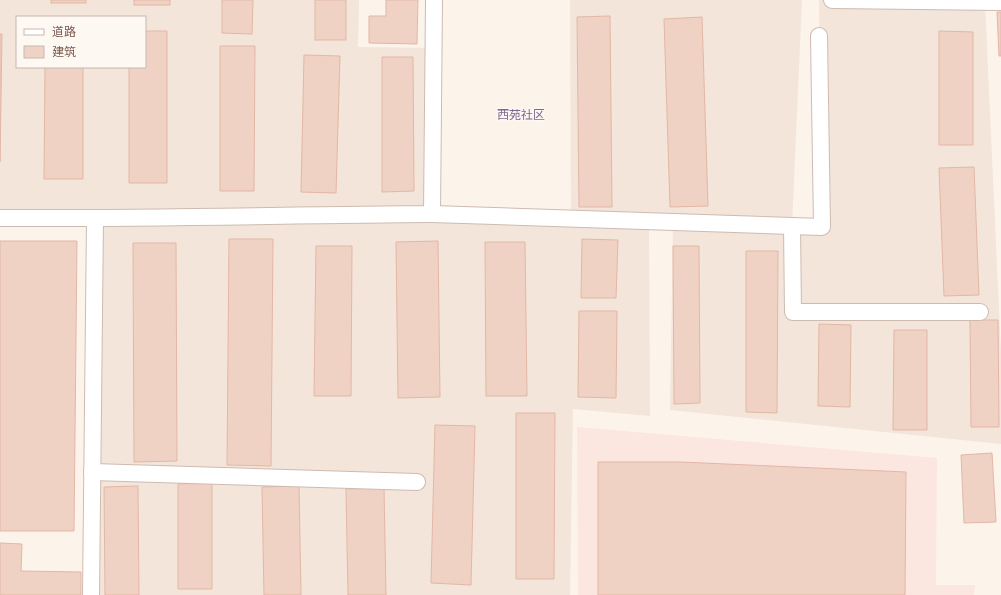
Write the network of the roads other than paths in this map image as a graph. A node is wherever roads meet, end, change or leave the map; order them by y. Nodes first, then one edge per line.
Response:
1 (434, 0) edge
2 (832, 0) edge
3 (1001, 2) edge
4 (819, 36) dead end
5 (432, 214) junction
6 (0, 218) edge
7 (95, 218) junction
8 (792, 226) junction
9 (980, 312) dead end
10 (92, 472) junction
11 (417, 482) dead end
12 (91, 595) edge

1 - 5 street
2 - 3 street
4 - 8 street
5 - 7 street
5 - 8 street
6 - 7 street
7 - 10 street
8 - 9 street
10 - 11 street
10 - 12 street

